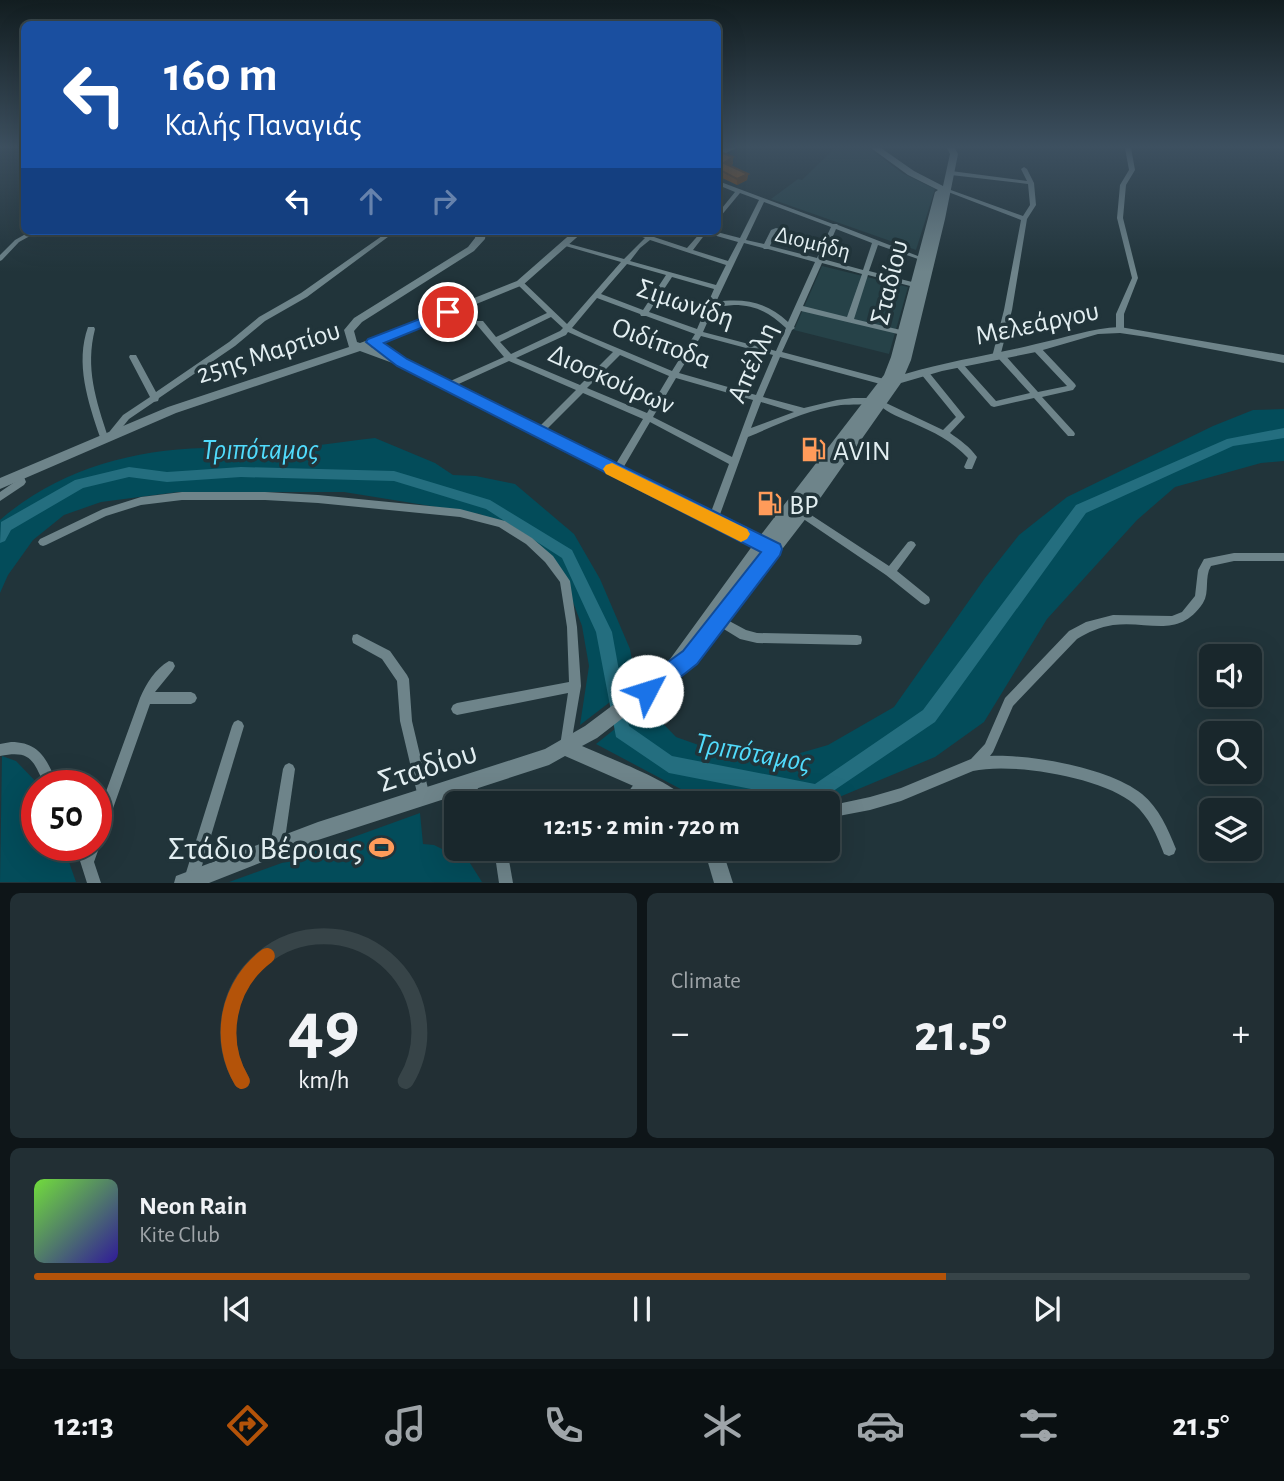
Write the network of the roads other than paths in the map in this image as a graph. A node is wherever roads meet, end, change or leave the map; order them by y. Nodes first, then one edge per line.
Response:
1 (734, 189) edge
2 (943, 189) junction
3 (1031, 189) edge
4 (1123, 189) edge
5 (739, 191) junction
6 (763, 199) junction
7 (721, 212) edge
8 (1024, 219) junction
9 (835, 225) junction
10 (28, 235) edge
11 (387, 235) edge
12 (480, 235) edge
13 (574, 235) edge
14 (642, 235) edge
15 (652, 235) edge
16 (702, 235) edge
17 (718, 235) edge
18 (649, 237) junction
19 (876, 241) junction
20 (742, 242) junction
21 (827, 243) junction
22 (564, 244) junction
23 (766, 248) junction
24 (689, 250) junction
25 (920, 258) junction
26 (0, 259) edge
27 (625, 262) junction
28 (820, 262) junction
29 (731, 264) junction
30 (866, 273) junction
31 (670, 275) junction
32 (520, 283) junction
33 (914, 285) junction
34 (718, 288) junction
35 (596, 295) junction
36 (710, 305) junction
37 (800, 307) junction
38 (552, 313) junction
39 (366, 314) junction
40 (644, 314) junction
41 (850, 320) junction
42 (480, 323) dead end
43 (791, 328) junction
44 (91, 329) dead end
45 (568, 329) junction
46 (1120, 330) junction
47 (699, 333) junction
48 (902, 333) junction
49 (495, 341) junction
50 (373, 342) junction
51 (357, 348) junction
52 (1036, 348) junction
53 (618, 352) junction
54 (779, 355) junction
55 (998, 356) junction
56 (133, 358) dead end
57 (510, 358) junction
58 (1284, 359) edge
59 (402, 362) junction
60 (958, 364) junction
61 (924, 372) junction
62 (675, 375) junction
63 (897, 380) junction
64 (884, 382) junction
65 (449, 385) junction
66 (582, 389) junction
67 (1035, 396) junction
68 (155, 399) junction
69 (758, 399) junction
70 (869, 401) junction
71 (883, 405) junction
72 (806, 412) junction
73 (649, 418) junction
74 (539, 432) junction
75 (1071, 434) dead end
76 (109, 435) junction
77 (744, 435) junction
78 (943, 435) junction
79 (735, 463) junction
80 (969, 467) dead end
81 (616, 472) junction
82 (19, 475) junction
83 (0, 484) edge
84 (0, 497) edge
85 (802, 513) junction
86 (713, 520) junction
87 (43, 542) dead end
88 (911, 545) dead end
89 (767, 547) junction
90 (1284, 557) edge
91 (890, 572) junction
92 (925, 600) dead end
93 (718, 620) junction
94 (357, 639) dead end
95 (857, 640) dead end
96 (169, 666) dead end
97 (671, 669) junction
98 (575, 686) junction
99 (146, 698) junction
100 (191, 698) dead end
101 (457, 709) dead end
102 (238, 726) dead end
103 (566, 748) junction
104 (0, 750) edge
105 (974, 765) junction
106 (289, 769) dead end
107 (44, 770) edge
108 (644, 782) junction
109 (469, 783) junction
110 (473, 791) edge
111 (638, 791) edge
112 (659, 791) edge
113 (112, 793) edge
114 (425, 797) junction
115 (840, 809) edge
116 (277, 846) junction
117 (1169, 849) dead end
118 (88, 861) edge
119 (503, 861) edge
120 (717, 861) edge
121 (187, 881) edge
122 (94, 883) edge
123 (506, 883) edge
124 (724, 883) edge

1 - 5 street
2 - 8 street
2 - 25 main road, Σταδίου
2 - 63 main road, Σταδίου
3 - 8 street
4 - 46 street
5 - 6 street
5 - 7 street
6 - 9 street
6 - 20 street
8 - 55 street
9 - 19 street
9 - 21 street, Απέλλη
10 - 26 street
11 - 68 street
12 - 39 main road
13 - 22 main road, 25ης Μαρτίου
14 - 18 street
15 - 18 street
16 - 24 street
17 - 20 street, Διομήδη
18 - 24 street
18 - 27 street
19 - 25 street
19 - 30 street
20 - 23 street, Διομήδη
20 - 29 street
21 - 23 street
21 - 28 street, Απέλλη
22 - 27 street
22 - 32 main road, 25ης Μαρτίου
23 - 28 street, Διομήδη
24 - 29 street
25 - 33 main road, Σταδίου
27 - 31 street
27 - 35 street
28 - 30 street, Διομήδη
28 - 37 street, Απέλλη
29 - 34 street
30 - 33 street, Διομήδη
30 - 41 street
31 - 34 street
31 - 40 street
32 - 38 street, Οιδίποδα
32 - 50 main road, 25ης Μαρτίου
33 - 48 main road, Σταδίου
34 - 36 street
35 - 40 street, Σιμωνίδη
35 - 45 street
36 - 43 street
36 - 47 street
37 - 41 street
37 - 43 street, Απέλλη
38 - 45 street, Οιδίποδα
38 - 49 street
39 - 50 main road
39 - 51 street
40 - 47 street, Σιμωνίδη
41 - 48 street
42 - 49 street, Διοσκούρων
43 - 54 street, Απέλλη
44 - 76 street
45 - 53 street, Οιδίποδα
45 - 57 street
46 - 52 main road, Μελεάργου
46 - 58 main road, Μελεάργου
47 - 54 street, Σιμωνίδη
47 - 62 street
48 - 64 main road, Σταδίου
49 - 57 street, Διοσκούρων
50 - 51 main road, 25ης Μαρτίου
50 - 59 main road
51 - 59 main road
51 - 76 main road, 25ης Μαρτίου
52 - 55 main road, Μελεάργου
52 - 67 street
53 - 62 street, Οιδίποδα
53 - 66 street
54 - 64 street, Σιμωνίδη
54 - 69 street, Απέλλη
55 - 60 main road, Μελεάργου
55 - 67 street
56 - 68 street
57 - 65 street
57 - 66 street, Διοσκούρων
59 - 65 main road
60 - 61 main road, Μελεάργου
60 - 67 street
61 - 63 main road, Μελεάργου
61 - 78 street
62 - 69 street, Οιδίποδα
62 - 73 street
63 - 64 main road, Μελεάργου
63 - 71 main road, Σταδίου
64 - 70 main road, Σταδίου
65 - 74 main road
66 - 73 street, Διοσκούρων
66 - 74 street
67 - 75 street
68 - 76 street
69 - 72 street, Οιδίποδα
69 - 77 street, Απέλλη
70 - 72 street
70 - 89 main road, Σταδίου
71 - 78 street
71 - 85 main road, Σταδίου
72 - 77 street
73 - 79 street, Διοσκούρων
73 - 81 street
74 - 81 main road
76 - 82 main road, 25ης Μαρτίου
77 - 79 street, Απέλλη
78 - 80 street
79 - 86 street, Απέλλη
81 - 86 main road
82 - 83 main road, 25ης Μαρτίου
82 - 84 street
85 - 89 main road, Σταδίου
85 - 91 street
86 - 89 main road
87 - 98 street
88 - 91 street
89 - 93 main road, Σταδίου
89 - 97 main road, Σταδίου
90 - 105 street
91 - 92 street
93 - 95 street
93 - 97 main road, Σταδίου
94 - 114 street
96 - 99 street
97 - 103 main road, Σταδίου
98 - 101 street
98 - 103 street
99 - 100 street
99 - 113 street
102 - 121 street
103 - 108 main road
103 - 109 main road, Σταδίου
104 - 107 street
105 - 115 street
105 - 117 street
106 - 116 street
108 - 111 street
108 - 112 main road
109 - 110 street
109 - 114 main road, Σταδίου
114 - 116 main road, Σταδίου
116 - 121 main road, Σταδίου
118 - 122 street
119 - 123 street
120 - 124 main road

